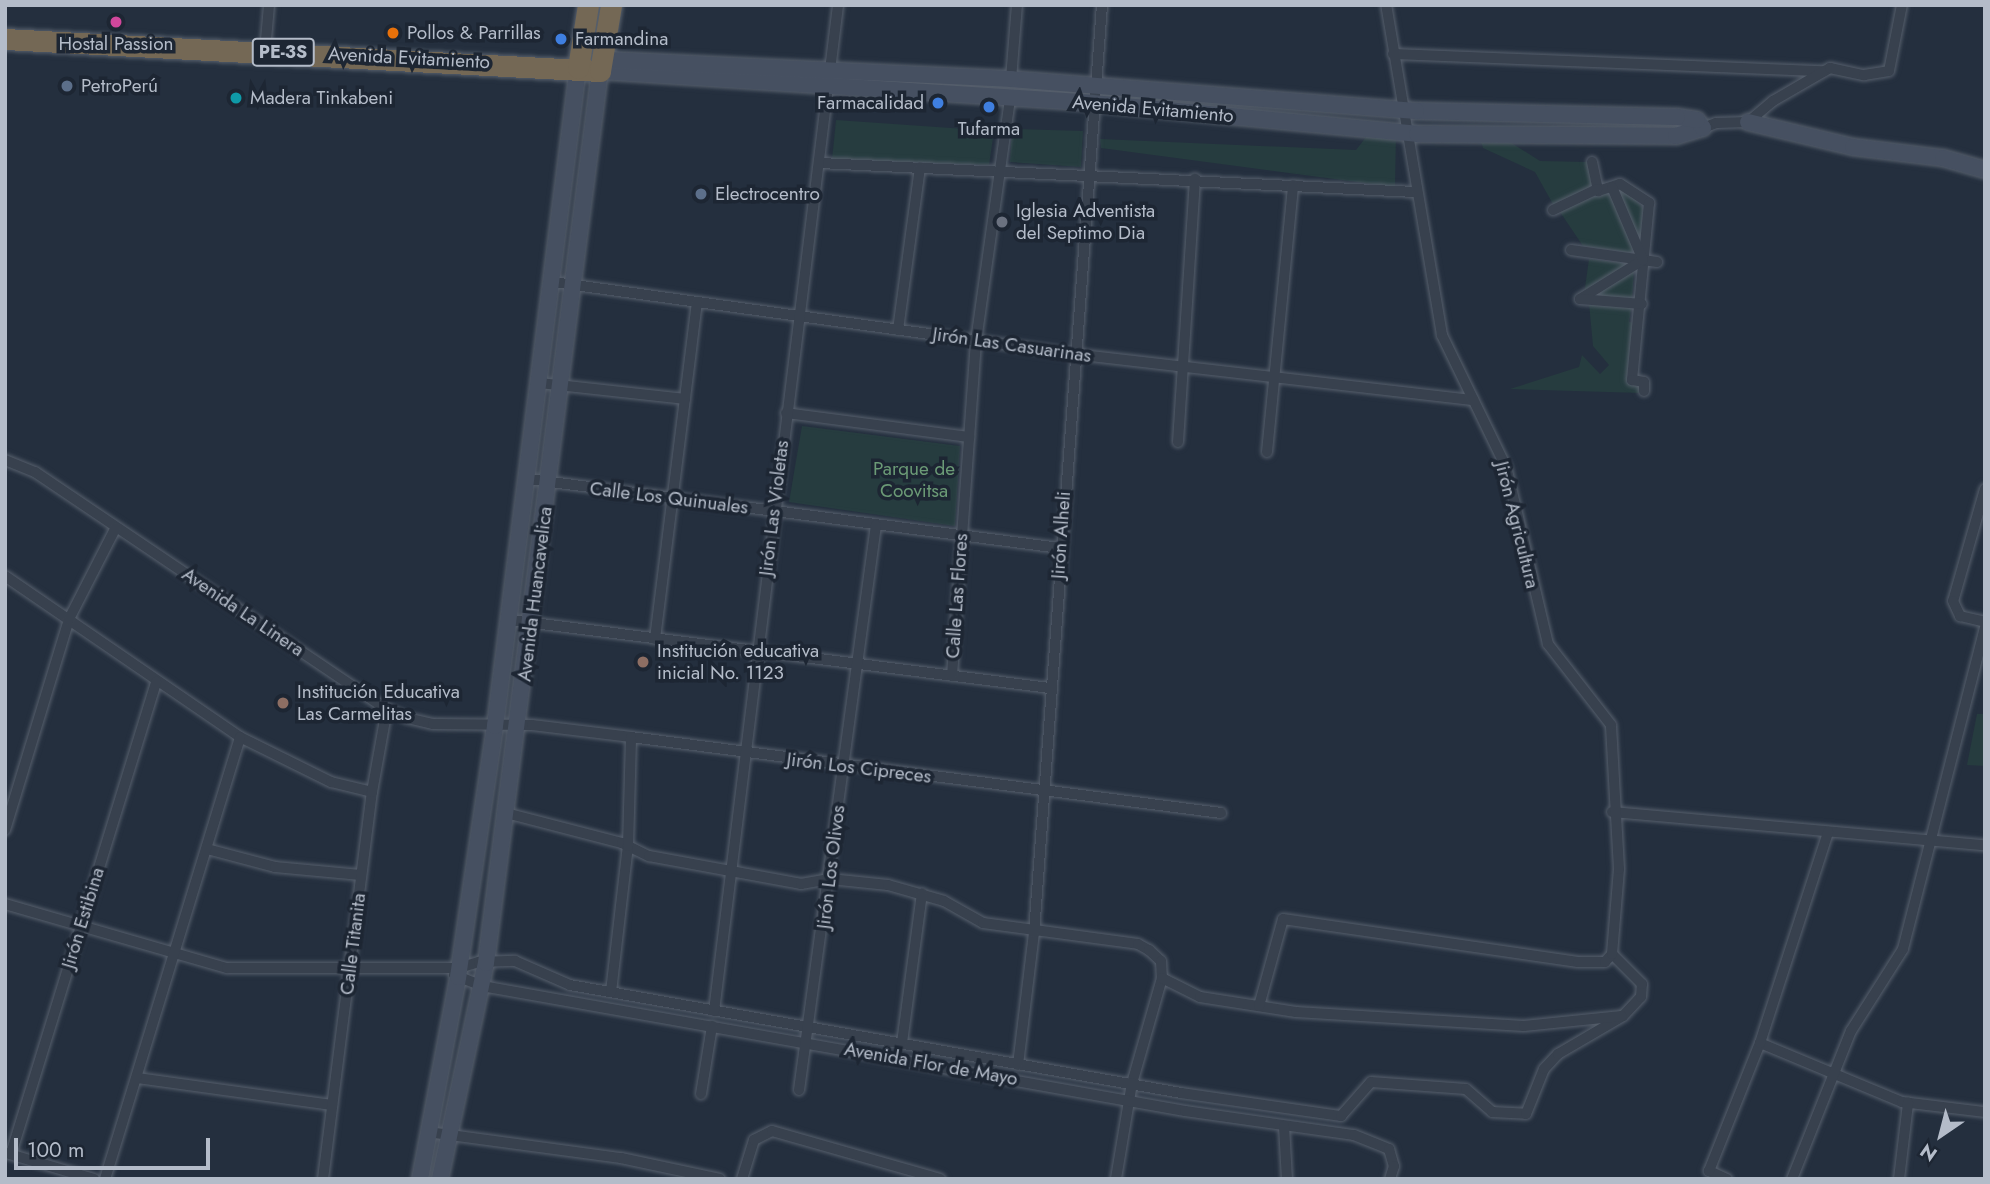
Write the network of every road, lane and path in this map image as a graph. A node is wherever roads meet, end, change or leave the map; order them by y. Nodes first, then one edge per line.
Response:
1 (269, 5) edge
2 (588, 5) edge
3 (611, 5) edge
4 (838, 5) edge
5 (1017, 5) edge
6 (1102, 5) edge
7 (1385, 5) edge
8 (1902, 5) edge
9 (5, 39) edge
10 (265, 51) junction
11 (1393, 54) junction
12 (573, 64) junction
13 (601, 65) junction
14 (1824, 71) junction
15 (827, 77) junction
16 (1012, 79) junction
17 (1093, 85) junction
18 (1010, 99) junction
19 (1092, 103) junction
20 (1402, 109) junction
21 (1748, 122) junction
22 (1703, 128) junction
23 (1405, 132) junction
24 (1592, 162) dead end
25 (820, 163) junction
26 (920, 167) junction
27 (1000, 170) junction
28 (1985, 170) edge
29 (1087, 173) junction
30 (1195, 179) junction
31 (1293, 185) junction
32 (1612, 187) junction
33 (1597, 189) junction
34 (1416, 192) junction
35 (1553, 210) dead end
36 (1571, 250) dead end
37 (1643, 260) junction
38 (1657, 262) dead end
39 (553, 282) junction
40 (572, 285) junction
41 (697, 303) junction
42 (1642, 304) junction
43 (798, 316) junction
44 (898, 330) junction
45 (976, 341) junction
46 (1074, 354) junction
47 (1183, 367) junction
48 (1275, 378) junction
49 (540, 383) junction
50 (559, 386) junction
51 (1644, 391) dead end
52 (685, 399) junction
53 (1473, 400) junction
54 (786, 413) junction
55 (969, 437) junction
56 (1178, 442) dead end
57 (1267, 452) dead end
58 (5, 460) edge
59 (528, 479) junction
60 (548, 483) junction
61 (1985, 489) edge
62 (673, 499) junction
63 (773, 512) junction
64 (876, 525) junction
65 (116, 527) junction
66 (961, 536) junction
67 (1060, 548) junction
68 (5, 576) edge
69 (69, 619) junction
70 (510, 620) junction
71 (530, 622) junction
72 (1985, 622) edge
73 (1985, 628) edge
74 (655, 639) junction
75 (756, 651) junction
76 (857, 664) junction
77 (952, 676) junction
78 (156, 682) junction
79 (1050, 688) junction
80 (387, 709) junction
81 (520, 725) junction
82 (495, 726) junction
83 (240, 737) junction
84 (631, 737) junction
85 (743, 753) junction
86 (843, 767) junction
87 (1043, 789) junction
88 (372, 792) junction
89 (1612, 812) junction
90 (506, 813) junction
91 (1221, 813) dead end
92 (5, 831) edge
93 (1828, 832) junction
94 (1933, 841) junction
95 (1985, 845) edge
96 (628, 846) junction
97 (207, 849) junction
98 (728, 870) junction
99 (361, 875) junction
100 (830, 879) junction
101 (922, 893) junction
102 (5, 904) edge
103 (80, 926) junction
104 (1034, 933) junction
105 (173, 956) junction
106 (1611, 956) junction
107 (486, 963) junction
108 (351, 967) junction
109 (454, 971) junction
110 (1163, 978) junction
111 (482, 986) junction
112 (611, 992) junction
113 (1259, 1006) junction
114 (714, 1011) junction
115 (1623, 1016) junction
116 (712, 1026) junction
117 (810, 1029) junction
118 (902, 1042) junction
119 (806, 1043) junction
120 (1760, 1043) junction
121 (1018, 1065) junction
122 (1831, 1072) junction
123 (137, 1078) junction
124 (1132, 1083) junction
125 (799, 1090) dead end
126 (701, 1094) dead end
127 (1129, 1100) junction
128 (1908, 1103) junction
129 (332, 1105) junction
130 (1985, 1112) edge
131 (1284, 1126) junction
132 (428, 1132) junction
133 (448, 1133) junction
134 (8, 1153) edge
135 (94, 1179) edge
136 (105, 1179) edge
137 (323, 1179) edge
138 (420, 1179) edge
139 (440, 1179) edge
140 (720, 1179) edge
141 (742, 1179) edge
142 (940, 1179) edge
143 (1116, 1179) edge
144 (1287, 1179) edge
145 (1391, 1179) edge
146 (1727, 1179) edge
147 (1791, 1179) edge
148 (1899, 1179) edge

1 - 10 street
2 - 12 highway, Avenida Huancavelica
3 - 13 highway, Avenida Huancavelica
4 - 15 street, Jirón Las Violetas
5 - 16 street
6 - 17 street, Jirón Alheli
7 - 11 street, Jirón Agricultura
8 - 14 street
9 - 10 highway, Avenida Evitamiento / PE-3S
10 - 12 highway, Avenida Evitamiento / PE-3S
11 - 14 street
11 - 20 street, Jirón Agricultura
12 - 13 highway, PE-3S
12 - 39 main road, Avenida Huancavelica
13 - 15 main road, Avenida Evitamiento
13 - 40 main road, Avenida Huancavelica
14 - 21 street
15 - 16 main road, Avenida Evitamiento
15 - 18 main road, Avenida Evitamiento
15 - 25 street, Jirón Las Violetas
16 - 17 main road, Avenida Evitamiento
17 - 19 street, Jirón Alheli
17 - 20 main road, Avenida Evitamiento
18 - 19 main road, Avenida Evitamiento
18 - 27 street, Calle Las Flores
19 - 23 main road, Avenida Evitamiento
19 - 29 street, Jirón Alheli
20 - 22 main road, Avenida Evitamiento
20 - 23 street, Jirón Agricultura
21 - 22 street, Avenida Evitamiento
21 - 28 main road
22 - 23 main road, Avenida Evitamiento
23 - 34 street, Jirón Agricultura
24 - 33 street
25 - 26 street
25 - 43 street, Jirón Las Violetas
26 - 27 street
26 - 44 street
27 - 29 street
27 - 45 street, Calle Las Flores
29 - 30 street
29 - 46 street, Jirón Alheli
30 - 31 street
30 - 47 street
31 - 34 street
31 - 48 street
32 - 33 street
32 - 37 street
32 - 42 street
33 - 35 street
34 - 53 street, Jirón Agricultura
36 - 37 street
37 - 38 street
37 - 42 street
39 - 40 street, Jirón Las Casuarinas
39 - 49 main road, Avenida Huancavelica
40 - 41 street, Jirón Las Casuarinas
40 - 50 main road, Avenida Huancavelica
41 - 43 street, Jirón Las Casuarinas
41 - 52 street
42 - 51 street
43 - 44 street, Jirón Las Casuarinas
43 - 54 street, Jirón Las Violetas
44 - 45 street, Jirón Las Casuarinas
45 - 46 street, Jirón Las Casuarinas
45 - 55 street, Calle Las Flores
46 - 47 street, Jirón Las Casuarinas
46 - 67 street, Jirón Alheli
47 - 48 street, Jirón Las Casuarinas
47 - 56 street
48 - 53 street, Jirón Las Casuarinas
48 - 57 street
49 - 50 street
49 - 59 main road, Avenida Huancavelica
50 - 52 street
50 - 60 main road, Avenida Huancavelica
52 - 62 street
53 - 89 street, Jirón Agricultura
54 - 55 street
54 - 63 street, Jirón Las Violetas
55 - 66 street, Calle Las Flores
58 - 65 street, Avenida La Linera
59 - 60 street, Calle Los Quinuales
59 - 70 main road, Avenida Huancavelica
60 - 62 street, Calle Los Quinuales
60 - 71 main road, Avenida Huancavelica
61 - 72 street
62 - 63 street, Calle Los Quinuales
62 - 74 street
63 - 64 street, Calle Los Quinuales
63 - 75 street, Jirón Las Violetas
64 - 66 street, Calle Los Quinuales
64 - 76 street, Jirón Los Olivos
65 - 69 street
65 - 80 street, Avenida La Linera
66 - 67 street, Calle Los Quinuales
66 - 77 street, Calle Las Flores
67 - 79 street, Jirón Alheli
68 - 69 street
69 - 78 street
69 - 92 street
70 - 71 street
70 - 82 main road, Avenida Huancavelica
71 - 74 street
71 - 81 main road, Avenida Huancavelica
73 - 94 street
74 - 75 street
75 - 76 street
75 - 85 street, Jirón Las Violetas
76 - 77 street
76 - 86 street, Jirón Los Olivos
77 - 79 street
78 - 83 street
78 - 103 street, Jirón Estibina
79 - 87 street, Jirón Alheli
80 - 82 street, Avenida La Linera
80 - 88 street, Calle Titanita
81 - 82 street, Jirón Los Cipreces
81 - 84 street, Jirón Los Cipreces
81 - 90 main road, Avenida Huancavelica
82 - 109 main road, Avenida Huancavelica
83 - 88 street
83 - 97 street
84 - 85 street, Jirón Los Cipreces
84 - 96 street
85 - 86 street, Jirón Los Cipreces
85 - 98 street, Jirón Las Violetas
86 - 87 street, Jirón Los Cipreces
86 - 100 street, Jirón Los Olivos
87 - 91 street, Jirón Los Cipreces
87 - 104 street, Jirón Alheli
88 - 99 street, Calle Titanita
89 - 93 street
89 - 106 street, Jirón Agricultura
90 - 96 street
90 - 107 main road, Avenida Huancavelica
93 - 94 street
93 - 120 street
94 - 95 street
94 - 122 street
96 - 98 street
96 - 112 street
97 - 99 street
97 - 105 street
98 - 100 street
98 - 114 street, Jirón Las Violetas
99 - 108 street, Calle Titanita
100 - 101 street
100 - 117 street, Jirón Los Olivos
101 - 104 street
101 - 118 street
102 - 103 street, Avenida Flor de Mayo
103 - 105 street, Avenida Flor de Mayo
103 - 134 street, Jirón Estibina
104 - 110 street
104 - 121 street, Jirón Alheli
105 - 108 street, Avenida Flor de Mayo
105 - 123 street
106 - 113 street
106 - 115 street
107 - 109 street, Avenida Flor de Mayo
107 - 111 main road, Avenida Huancavelica
107 - 112 street, Avenida Flor de Mayo
108 - 109 street, Avenida Flor de Mayo
108 - 129 street, Calle Titanita
109 - 111 street, Avenida Flor de Mayo
109 - 132 main road, Avenida Huancavelica
110 - 113 street
110 - 124 street
111 - 116 street, Avenida Flor de Mayo
111 - 133 main road, Avenida Huancavelica
112 - 114 street, Avenida Flor de Mayo
113 - 115 street
114 - 117 street, Avenida Flor de Mayo
115 - 124 street, Avenida Flor de Mayo
116 - 119 street, Avenida Flor de Mayo
116 - 126 street
117 - 118 street, Avenida Flor de Mayo
117 - 119 street, Jirón Los Olivos
118 - 121 street, Avenida Flor de Mayo
119 - 125 street, Jirón Los Olivos
119 - 127 street, Avenida Flor de Mayo
120 - 122 street
120 - 146 street
121 - 124 street, Avenida Flor de Mayo
122 - 128 street
122 - 147 street
123 - 129 street
123 - 136 street
124 - 127 street
127 - 131 street, Avenida Flor de Mayo
127 - 143 street
128 - 130 street
128 - 148 street
129 - 137 street, Calle Titanita
131 - 144 street
131 - 145 street, Avenida Flor de Mayo
132 - 133 street
132 - 138 main road, Avenida Huancavelica
133 - 139 main road, Avenida Huancavelica
133 - 140 street
134 - 135 street
141 - 142 street

